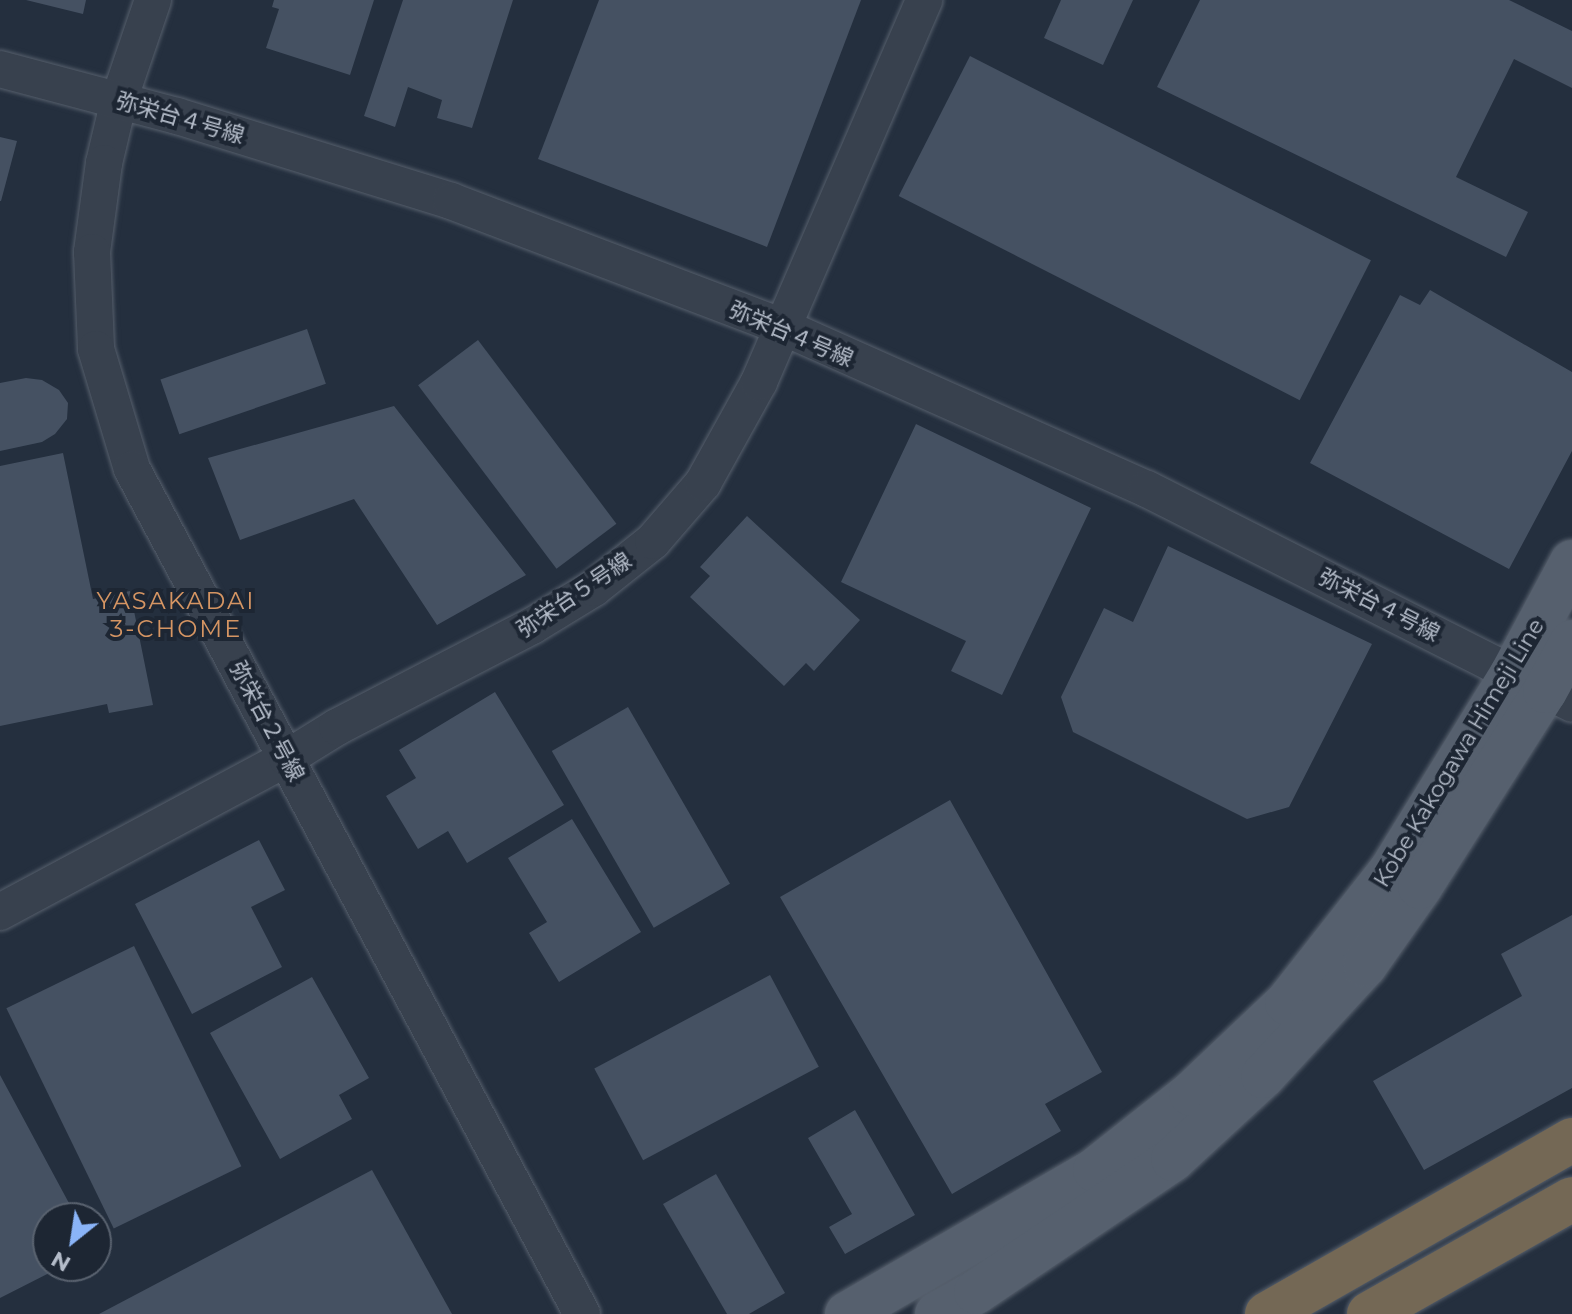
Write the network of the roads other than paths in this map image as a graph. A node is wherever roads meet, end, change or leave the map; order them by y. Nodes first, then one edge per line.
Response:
1 (153, 0) edge
2 (924, 0) edge
3 (0, 69) edge
4 (119, 100) junction
5 (785, 328) junction
6 (1572, 562) edge
7 (1572, 642) edge
8 (1543, 690) edge
9 (287, 758) junction
10 (0, 912) edge
11 (1572, 1140) edge
12 (1572, 1199) edge
13 (582, 1314) edge
14 (847, 1314) edge
15 (937, 1314) edge
16 (1267, 1314) edge
17 (1369, 1314) edge

1 - 4 street, 弥栄台２号線
2 - 5 street, 弥栄台５号線
3 - 4 street, 弥栄台４号線
4 - 5 street, 弥栄台４号線
4 - 9 street, 弥栄台２号線
5 - 8 street, 弥栄台４号線
5 - 9 street, 弥栄台５号線
6 - 8 main road, Kobe Kakogawa Himeji Line
7 - 8 main road, Kobe Kakogawa Himeji Line
8 - 14 main road, Kobe Kakogawa Himeji Line
8 - 15 main road, Kobe Kakogawa Himeji Line
9 - 10 street, 弥栄台５号線
9 - 13 street, 弥栄台２号線
11 - 16 highway
12 - 17 highway

